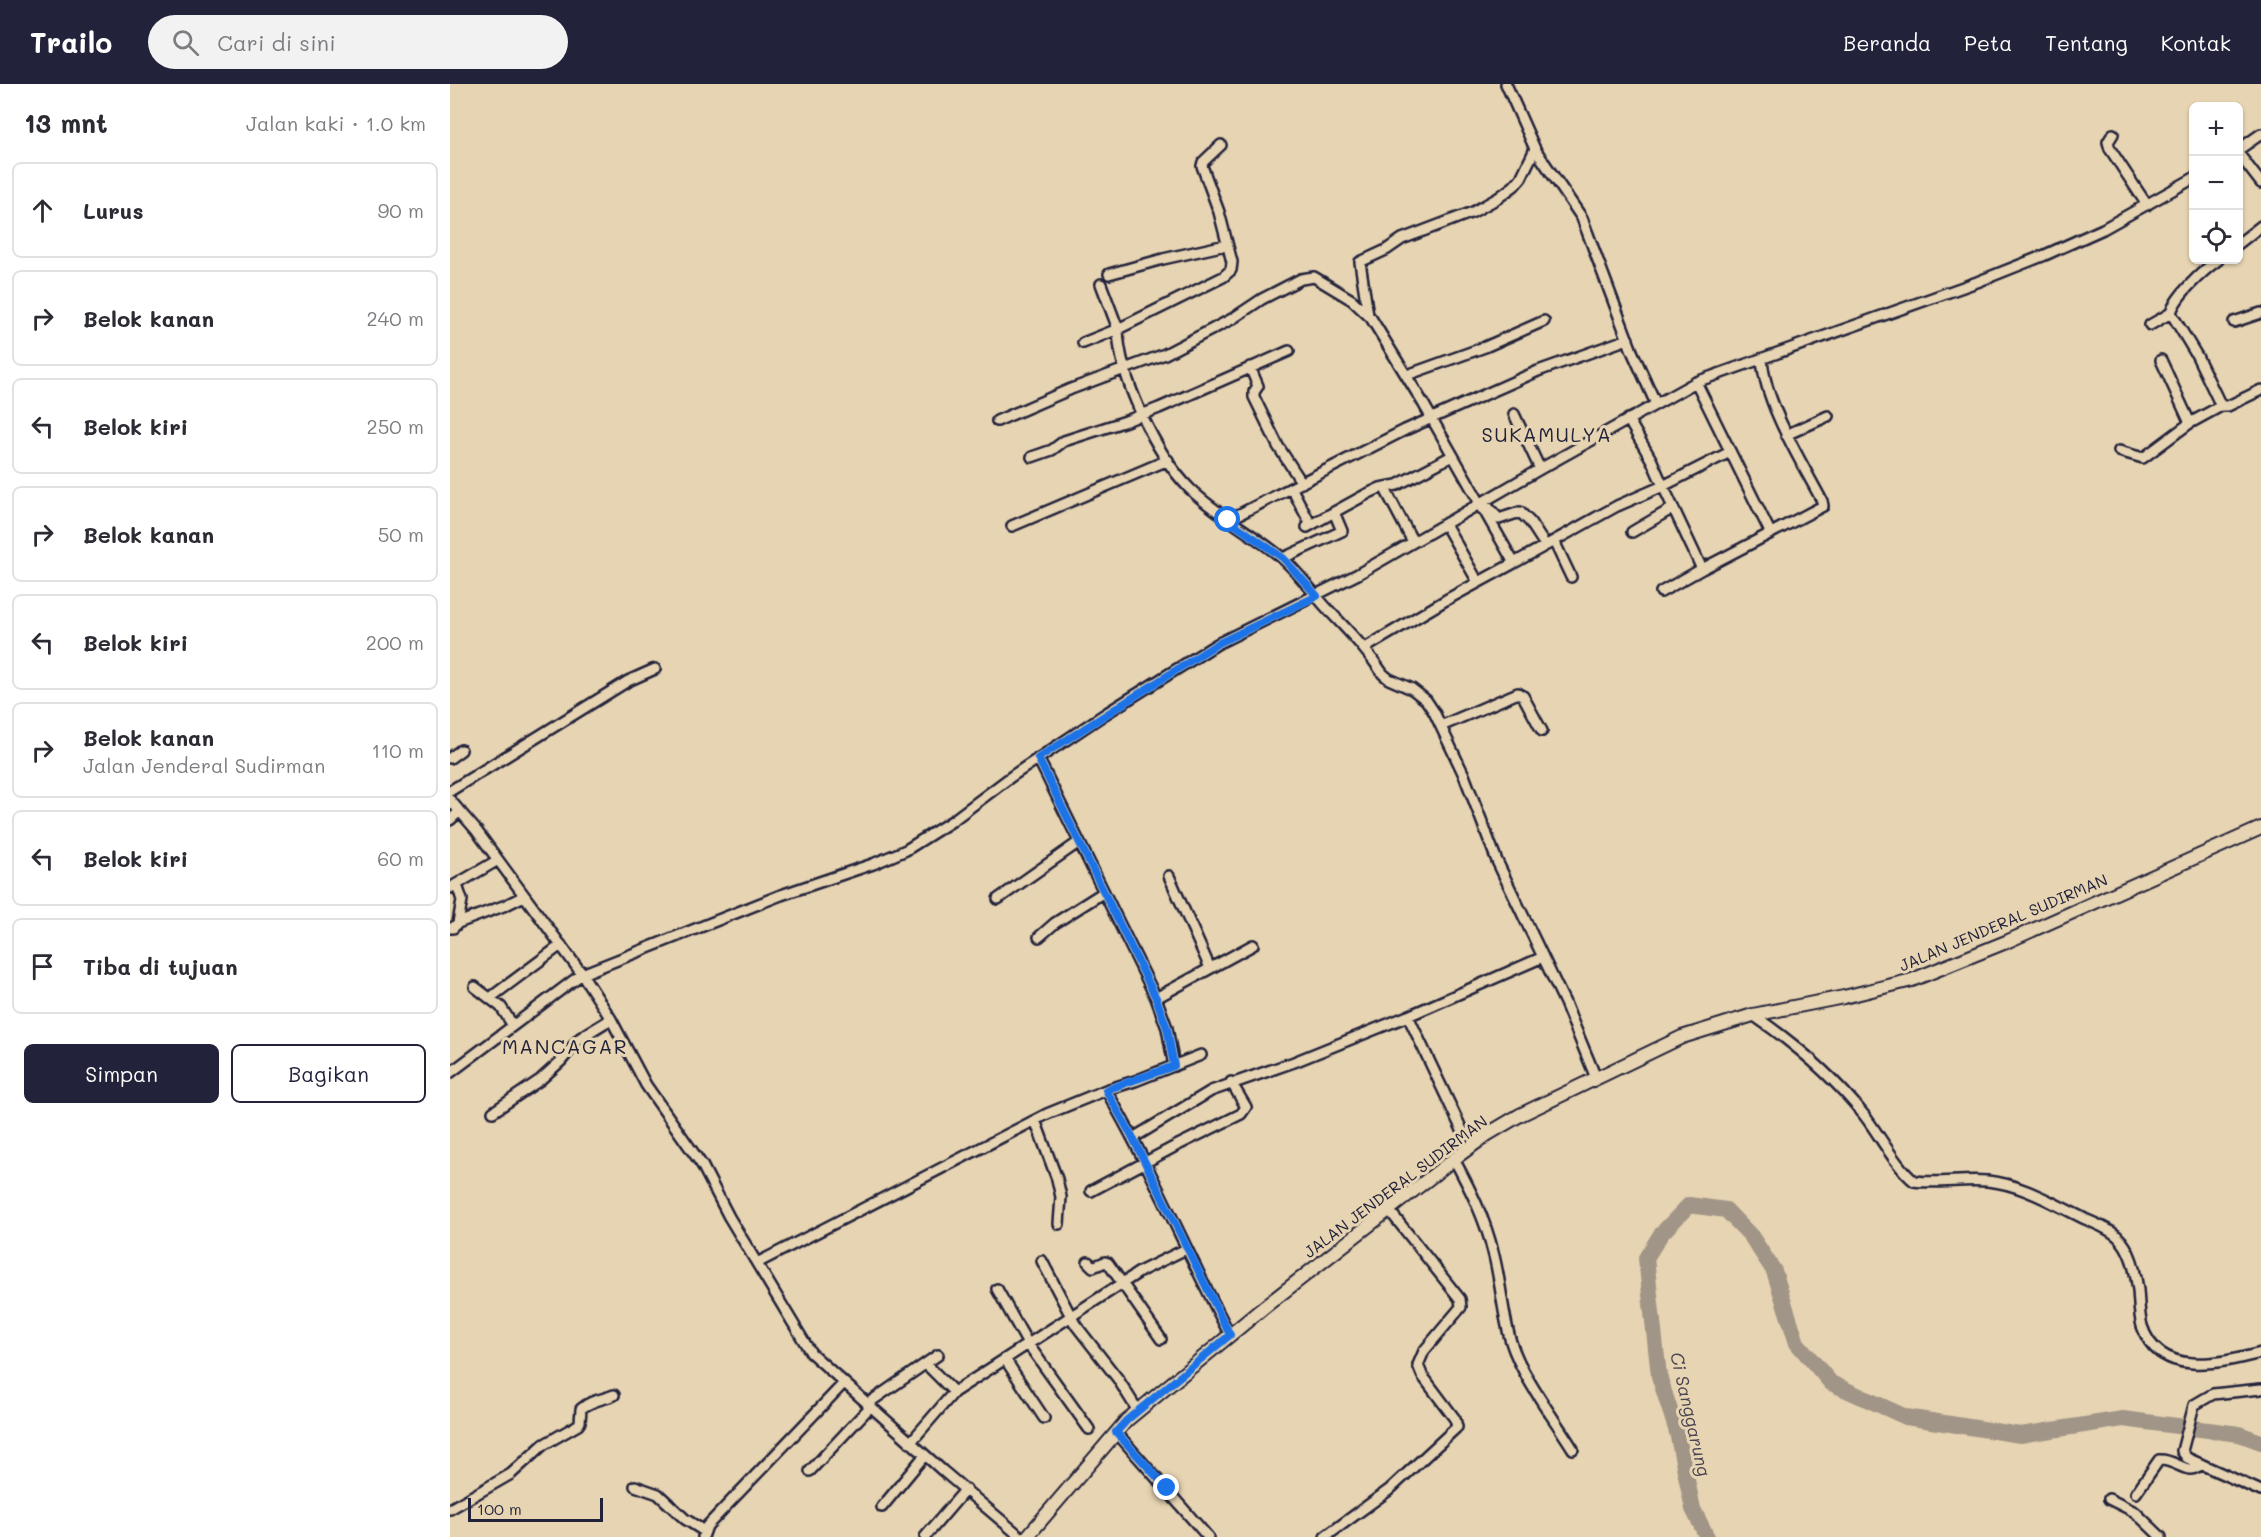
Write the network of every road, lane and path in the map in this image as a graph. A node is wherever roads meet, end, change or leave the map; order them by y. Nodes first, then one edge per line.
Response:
1 (1506, 84) edge
2 (2261, 134) edge
3 (2113, 135) dead end
4 (1221, 145) dead end
5 (2243, 148) edge
6 (1535, 149) junction
7 (2241, 156) edge
8 (2189, 180) edge
9 (2261, 183) edge
10 (2147, 205) junction
11 (2261, 226) edge
12 (2243, 240) edge
13 (1227, 244) junction
14 (2214, 264) edge
15 (1109, 274) dead end
16 (1101, 284) dead end
17 (2171, 313) junction
18 (2261, 313) edge
19 (1368, 315) junction
20 (1544, 321) dead end
21 (2234, 322) dead end
22 (2150, 326) dead end
23 (1119, 329) junction
24 (1628, 339) junction
25 (1083, 343) dead end
26 (1289, 351) dead end
27 (1762, 359) junction
28 (2161, 360) dead end
29 (1250, 367) junction
30 (1125, 370) junction
31 (1407, 375) junction
32 (1696, 382) junction
33 (2261, 390) edge
34 (1656, 404) junction
35 (2221, 406) junction
36 (1514, 414) dead end
37 (1142, 415) junction
38 (1828, 416) dead end
39 (1432, 418) junction
40 (1628, 419) junction
41 (998, 421) dead end
42 (2190, 423) junction
43 (1786, 435) junction
44 (2119, 451) dead end
45 (1730, 452) junction
46 (1452, 456) junction
47 (1032, 457) dead end
48 (1168, 460) junction
49 (1540, 469) junction
50 (1302, 483) junction
51 (1662, 486) junction
52 (1384, 487) junction
53 (1292, 489) junction
54 (1480, 507) junction
55 (1673, 508) junction
56 (1334, 512) junction
57 (1228, 520) junction
58 (1445, 524) junction
59 (1011, 526) dead end
60 (1632, 531) dead end
61 (1770, 532) junction
62 (1413, 542) junction
63 (1550, 543) junction
64 (1283, 558) junction
65 (1514, 563) junction
66 (1702, 569) junction
67 (1571, 577) dead end
68 (1478, 582) junction
69 (1661, 592) dead end
70 (1317, 596) junction
71 (1365, 648) junction
72 (655, 669) dead end
73 (1441, 726) junction
74 (1542, 732) dead end
75 (461, 750) dead end
76 (450, 758) edge
77 (1038, 758) junction
78 (450, 791) edge
79 (450, 800) edge
80 (460, 811) junction
81 (450, 820) edge
82 (2261, 828) edge
83 (1080, 842) junction
84 (498, 860) junction
85 (1169, 876) dead end
86 (454, 887) edge
87 (1104, 892) junction
88 (524, 896) junction
89 (998, 899) dead end
90 (454, 926) edge
91 (1039, 938) dead end
92 (561, 945) junction
93 (1253, 945) dead end
94 (1543, 957) junction
95 (1210, 968) junction
96 (582, 974) junction
97 (475, 987) dead end
98 (493, 995) junction
99 (1156, 998) junction
100 (1407, 1016) junction
101 (1754, 1016) junction
102 (611, 1019) junction
103 (512, 1024) junction
104 (1201, 1055) dead end
105 (1174, 1066) junction
106 (450, 1073) edge
107 (1596, 1078) junction
108 (1232, 1083) junction
109 (1106, 1090) junction
110 (493, 1112) dead end
111 (1035, 1120) junction
112 (1462, 1130) dead end
113 (1133, 1138) junction
114 (1454, 1159) junction
115 (1145, 1162) junction
116 (1091, 1191) dead end
117 (1389, 1210) junction
118 (1059, 1224) dead end
119 (1186, 1249) junction
120 (1042, 1261) dead end
121 (1088, 1262) dead end
122 (757, 1263) junction
123 (1123, 1283) junction
124 (997, 1289) dead end
125 (1072, 1316) junction
126 (1230, 1335) junction
127 (1161, 1339) dead end
128 (1028, 1344) junction
129 (2261, 1353) edge
130 (938, 1355) dead end
131 (1005, 1359) junction
132 (926, 1364) junction
133 (844, 1383) junction
134 (2261, 1389) edge
135 (954, 1392) junction
136 (614, 1395) dead end
137 (868, 1406) junction
138 (1138, 1411) junction
139 (1044, 1418) dead end
140 (1089, 1429) dead end
141 (1116, 1432) junction
142 (910, 1443) junction
143 (1573, 1449) dead end
144 (925, 1455) junction
145 (2201, 1464) junction
146 (810, 1471) dead end
147 (635, 1486) dead end
148 (966, 1490) junction
149 (2261, 1491) edge
150 (2136, 1493) dead end
151 (2109, 1499) dead end
152 (882, 1507) dead end
153 (450, 1509) edge
154 (703, 1534) edge
155 (926, 1536) edge
156 (1022, 1537) edge
157 (1027, 1537) edge
158 (1208, 1537) edge
159 (1325, 1537) edge
160 (2161, 1537) edge

1 - 6 street
2 - 5 street
3 - 10 street
4 - 13 street
6 - 19 street
6 - 24 street
7 - 9 street
8 - 10 street
10 - 27 street
11 - 12 street
13 - 15 street
13 - 23 street
14 - 17 street
16 - 23 street
17 - 22 street
17 - 35 street
18 - 21 street
19 - 30 street
19 - 31 street
20 - 31 street
23 - 25 street
23 - 30 street
24 - 34 street
24 - 39 street
26 - 29 street
27 - 32 street
27 - 43 street
28 - 42 street
29 - 37 street
29 - 50 street
30 - 37 street
30 - 41 street
31 - 39 street
32 - 34 street
32 - 45 street
33 - 35 street
34 - 40 street
35 - 42 street
36 - 49 street
37 - 47 street
37 - 48 street
38 - 43 street
39 - 46 street
39 - 50 street
40 - 49 street
40 - 51 street
42 - 44 street
43 - 61 street
45 - 51 street
45 - 61 street
46 - 52 street
46 - 54 street
48 - 57 street
48 - 59 street
49 - 54 street
50 - 53 street
51 - 55 street
51 - 63 street
52 - 56 street
52 - 62 street
53 - 56 street
53 - 57 street
54 - 58 street
54 - 63 street
54 - 65 street
55 - 60 street
55 - 66 street
56 - 64 street
57 - 64 street
58 - 62 street
58 - 68 street
61 - 66 street
62 - 70 street
63 - 65 street
63 - 67 street
64 - 70 street
65 - 68 street
66 - 69 street
68 - 71 street
70 - 71 street
70 - 77 street
71 - 73 street
72 - 78 street
73 - 74 street
73 - 94 street
75 - 76 street
77 - 83 street
77 - 96 street
79 - 80 street
80 - 81 street
80 - 84 street
82 - 101 main road, JALAN JENDERAL SUDIRMAN
83 - 87 street
83 - 89 street
84 - 86 street
84 - 88 street
85 - 95 street
86 - 90 street
87 - 91 street
87 - 99 street
88 - 90 street
88 - 92 street
92 - 96 street
92 - 98 street
93 - 95 street
94 - 100 street
94 - 107 street
95 - 99 street
96 - 102 street
96 - 103 street
97 - 98 street
98 - 103 street
99 - 105 street
100 - 108 street
100 - 112 street
101 - 107 main road, JALAN JENDERAL SUDIRMAN
101 - 129 street
102 - 110 street
102 - 122 street
103 - 106 street
104 - 105 street
105 - 109 street
107 - 114 main road, JALAN JENDERAL SUDIRMAN
108 - 113 street
108 - 115 street
109 - 111 street
109 - 113 street
111 - 118 street
111 - 122 street
113 - 115 street
114 - 117 main road, JALAN JENDERAL SUDIRMAN
114 - 143 street
115 - 116 street
115 - 119 street
115 - 126 street
117 - 126 main road, JALAN JENDERAL SUDIRMAN
117 - 159 street
119 - 123 street
119 - 126 street
120 - 125 street
121 - 123 street
122 - 133 street
123 - 125 street
123 - 127 street
124 - 128 street
125 - 128 street
125 - 138 street
126 - 138 main road, JALAN JENDERAL SUDIRMAN
128 - 131 street
128 - 140 street
130 - 132 street
131 - 135 street
131 - 139 street
132 - 135 street
132 - 137 street
133 - 137 street
133 - 154 street
134 - 145 street
135 - 142 street
136 - 153 street
137 - 142 street
137 - 146 street
138 - 141 main road, JALAN JENDERAL SUDIRMAN
141 - 157 main road, JALAN JENDERAL SUDIRMAN
141 - 158 street
142 - 144 street
144 - 148 street
144 - 152 street
145 - 149 street
145 - 150 street
147 - 154 street
148 - 155 street
148 - 156 street
151 - 160 street

